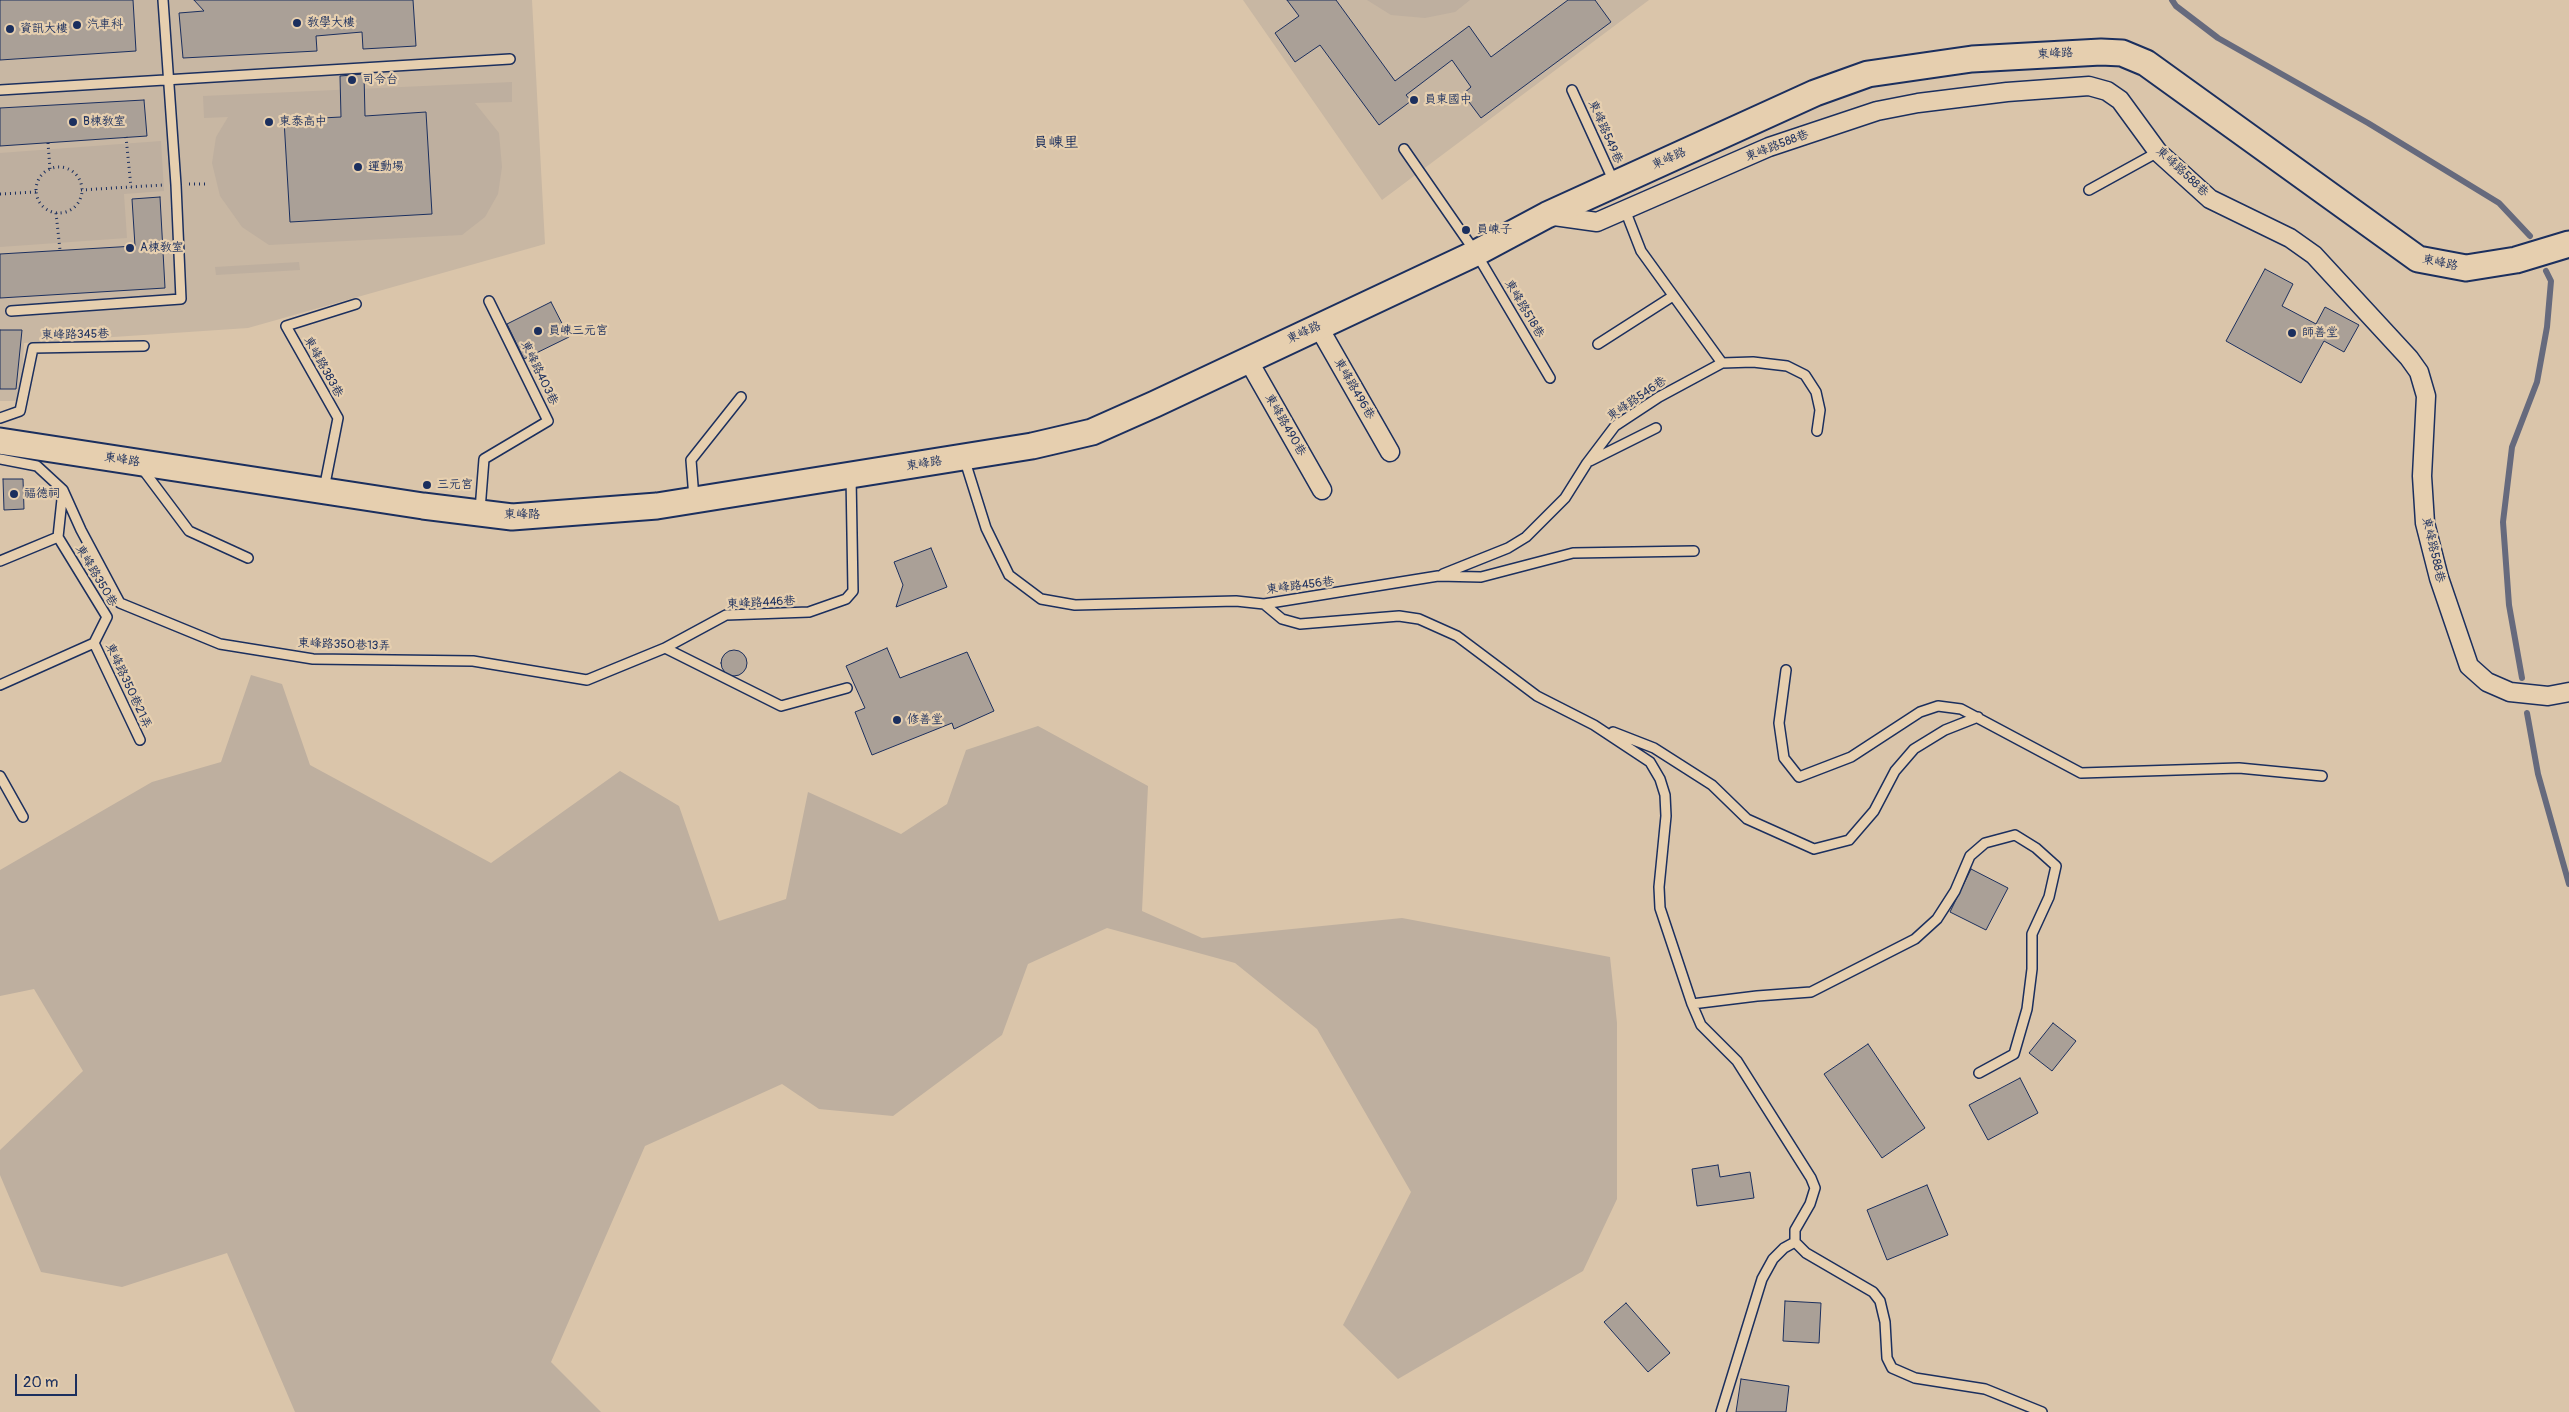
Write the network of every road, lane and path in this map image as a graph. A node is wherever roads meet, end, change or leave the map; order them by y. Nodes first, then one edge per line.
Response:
1 (163, 0) edge
2 (510, 60) dead end
3 (169, 79) junction
4 (0, 90) edge
5 (1572, 90) dead end
6 (126, 138) dead end
7 (48, 143) dead end
8 (1404, 150) dead end
9 (2158, 152) junction
10 (50, 169) junction
11 (1615, 184) junction
12 (176, 185) junction
13 (131, 187) junction
14 (82, 190) junction
15 (2089, 190) dead end
16 (36, 192) junction
17 (0, 194) edge
18 (1625, 210) junction
19 (56, 213) junction
20 (1547, 215) junction
21 (2569, 244) edge
22 (60, 250) dead end
23 (1476, 254) junction
24 (1673, 296) junction
25 (489, 301) dead end
26 (356, 304) dead end
27 (11, 311) dead end
28 (1318, 326) junction
29 (1598, 344) dead end
30 (144, 346) dead end
31 (1248, 360) junction
32 (1722, 363) junction
33 (1550, 378) dead end
34 (741, 398) dead end
35 (0, 418) edge
36 (1656, 428) dead end
37 (1817, 431) dead end
38 (0, 441) edge
39 (1390, 452) dead end
40 (964, 457) junction
41 (0, 458) edge
42 (138, 463) junction
43 (1587, 463) junction
44 (851, 475) junction
45 (63, 490) junction
46 (1322, 490) dead end
47 (324, 491) junction
48 (694, 500) junction
49 (480, 513) junction
50 (58, 536) junction
51 (1694, 551) dead end
52 (248, 558) dead end
53 (0, 561) edge
54 (1438, 576) junction
55 (1264, 604) junction
56 (94, 643) junction
57 (664, 648) junction
58 (1786, 670) dead end
59 (0, 685) edge
60 (847, 688) dead end
61 (2569, 692) edge
62 (1978, 717) junction
63 (1594, 725) junction
64 (140, 740) dead end
65 (0, 776) edge
66 (2322, 776) dead end
67 (23, 817) dead end
68 (1692, 1004) junction
69 (1979, 1072) dead end
70 (1795, 1242) junction
71 (1721, 1412) edge
72 (2042, 1412) edge

1 - 3 lane
2 - 3 lane
3 - 4 lane
3 - 12 lane
5 - 11 lane, 東峰路549巷
6 - 13 path
7 - 10 path
8 - 23 lane, 東峰路518巷
9 - 15 lane
9 - 18 street, 東峰路588巷
9 - 61 street, 東峰路588巷
10 - 14 path
10 - 16 path
11 - 20 main road, 東峰路
11 - 21 main road, 東峰路
12 - 13 path
12 - 27 lane
13 - 14 path
14 - 19 path
16 - 17 path
16 - 19 path
18 - 20 street, 東峰路588巷
18 - 24 lane
19 - 22 path
20 - 23 main road, 東峰路
23 - 28 main road, 東峰路
23 - 33 lane, 東峰路518巷
24 - 29 lane
24 - 32 lane
25 - 49 lane, 東峰路403巷
26 - 47 lane, 東峰路383巷
28 - 31 main road, 東峰路
28 - 39 street, 東峰路496巷
30 - 35 lane, 東峰路345巷
31 - 40 main road, 東峰路
31 - 46 street, 東峰路490巷
32 - 37 lane
32 - 43 lane, 東峰路546巷
34 - 48 lane
36 - 43 lane
38 - 42 main road, 東峰路
40 - 44 main road, 東峰路
40 - 55 lane, 東峰路456巷
41 - 45 lane
42 - 47 main road, 東峰路
42 - 52 lane
43 - 54 lane, 東峰路546巷
44 - 48 main road, 東峰路
44 - 57 lane, 東峰路446巷
45 - 50 lane
45 - 57 lane, 東峰路350巷13弄
47 - 49 main road, 東峰路
48 - 49 main road, 東峰路
50 - 53 lane
50 - 56 lane, 東峰路350巷
51 - 54 lane, 東峰路456巷
54 - 55 lane, 東峰路456巷
55 - 63 lane
56 - 59 lane
56 - 64 lane, 東峰路350巷21弄
57 - 60 lane
58 - 62 lane
62 - 63 lane
62 - 66 lane
63 - 68 lane
65 - 67 lane
68 - 69 lane
68 - 70 lane
70 - 71 lane
70 - 72 lane

